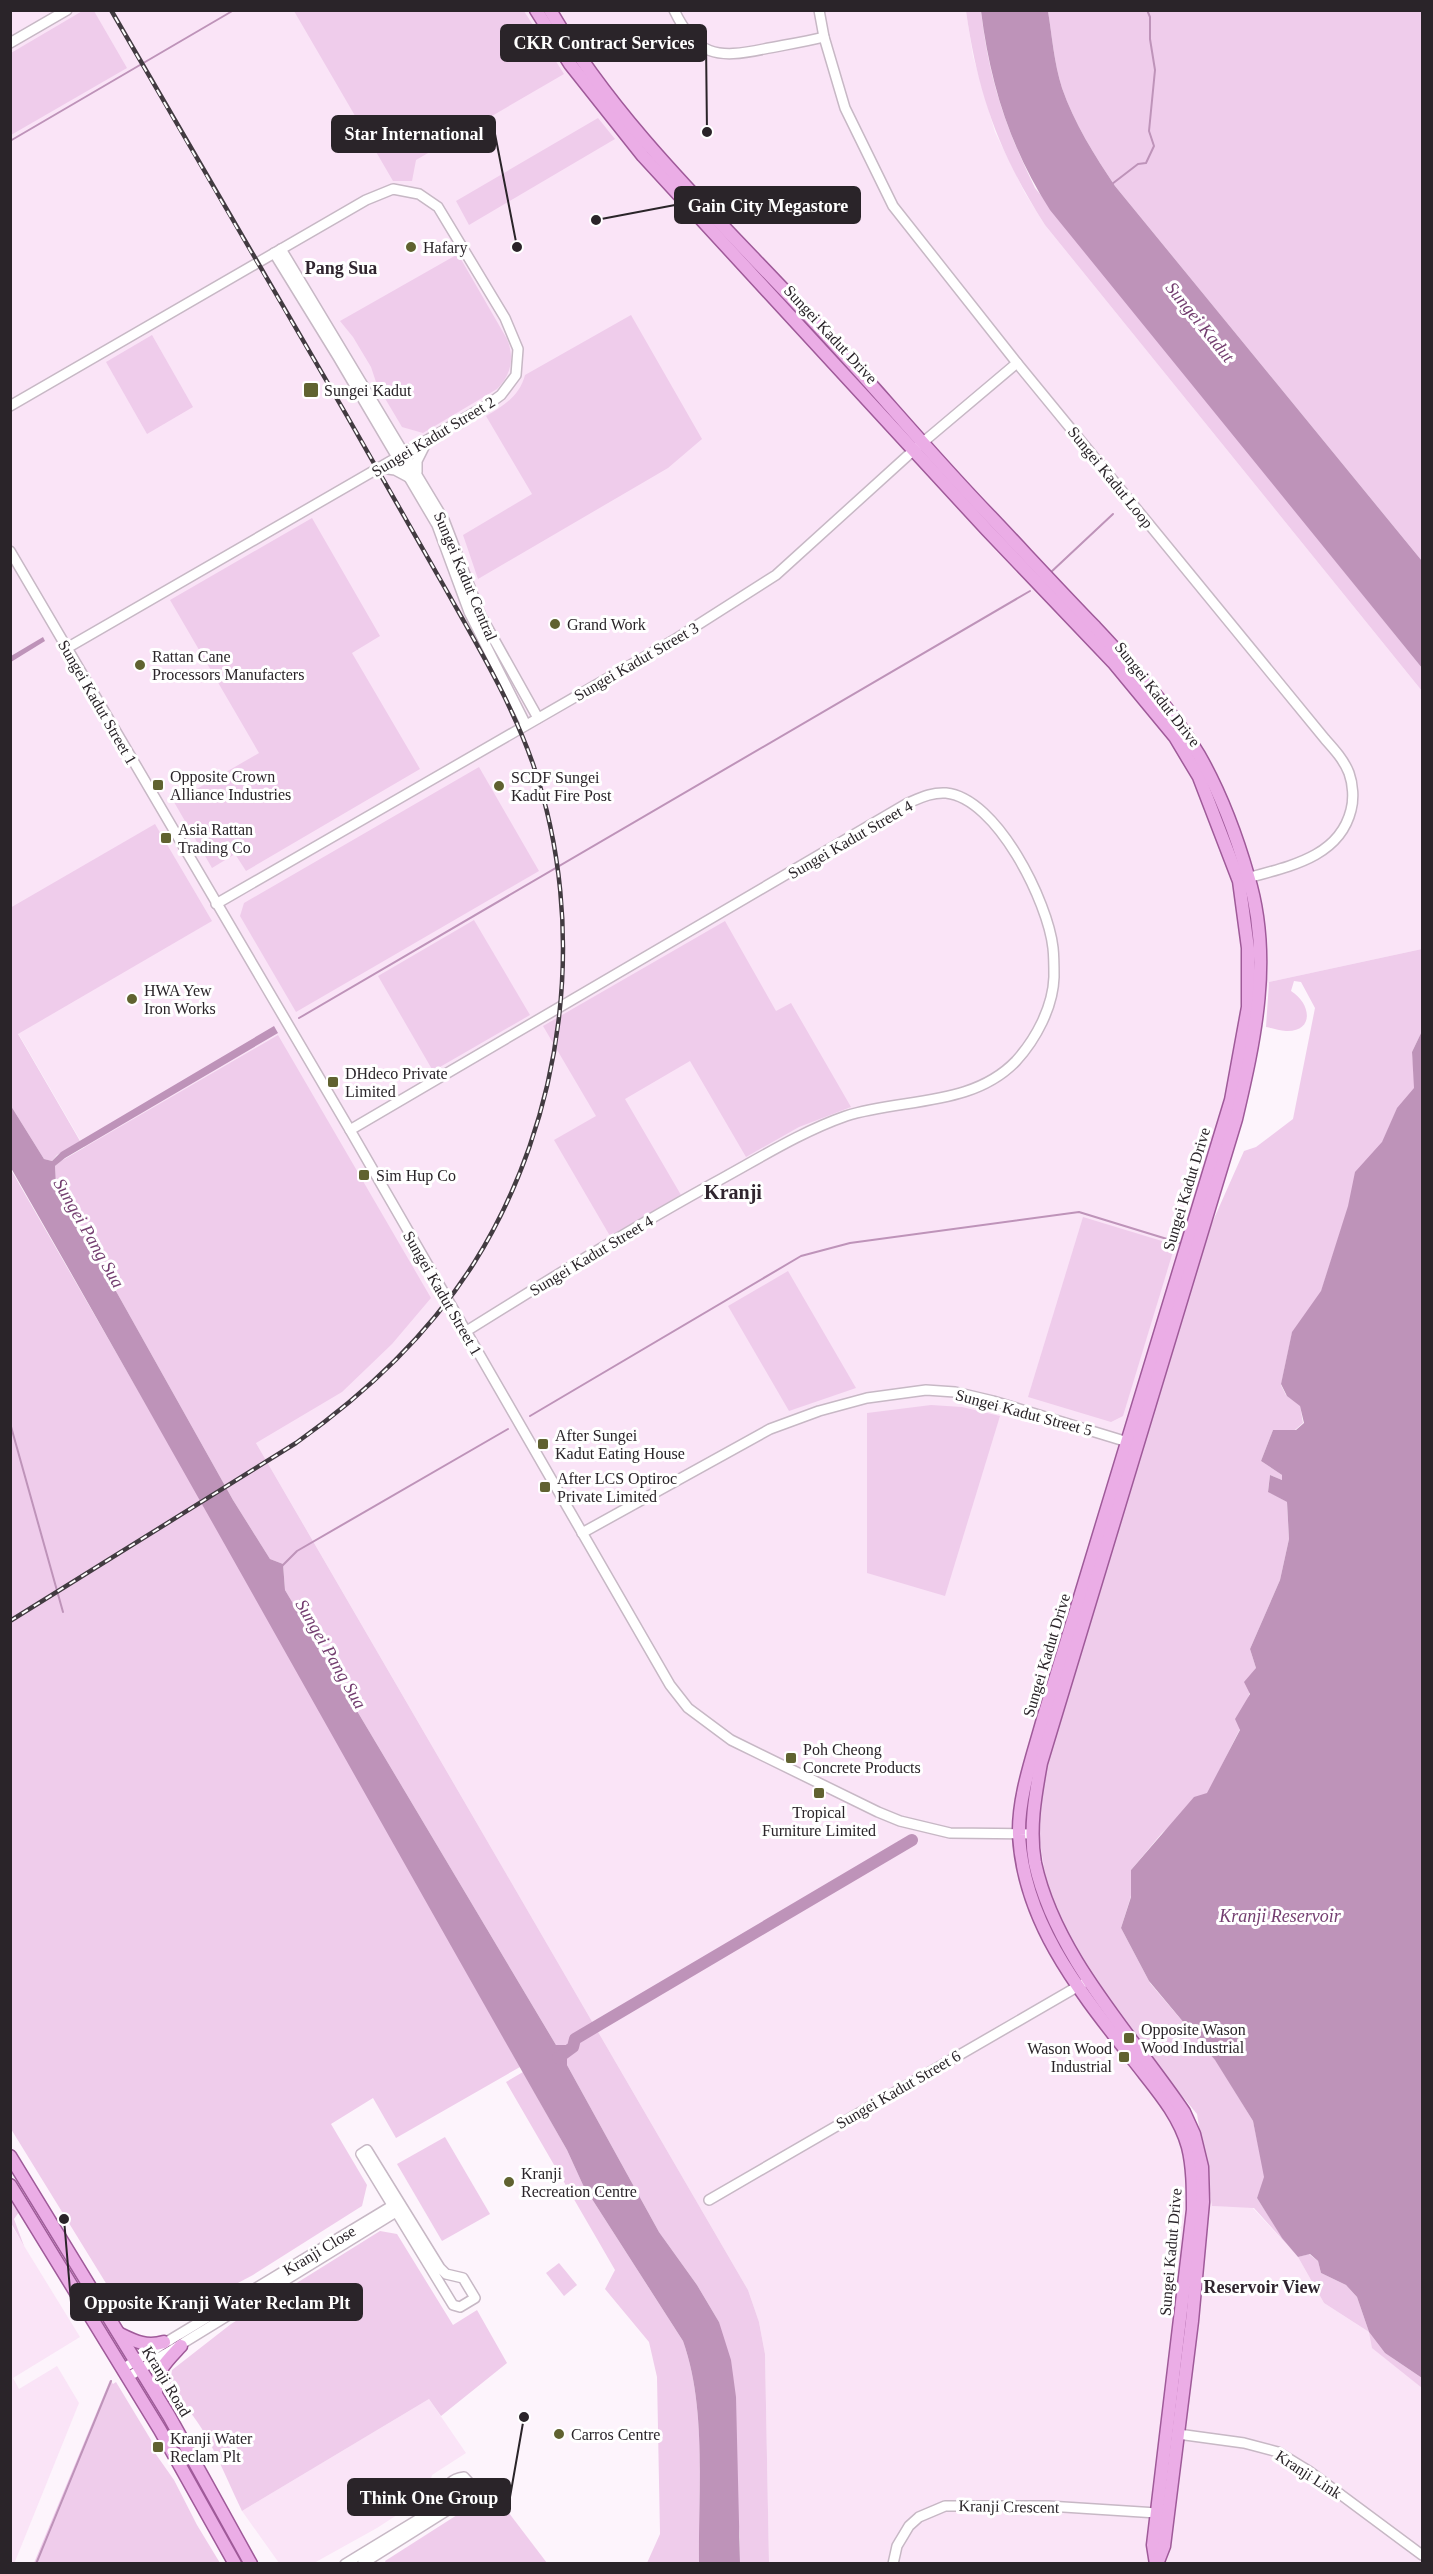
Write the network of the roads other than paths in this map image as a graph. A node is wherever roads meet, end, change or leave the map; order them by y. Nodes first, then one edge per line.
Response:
1 (67, 10) edge
2 (537, 10) edge
3 (550, 10) edge
4 (674, 10) edge
5 (819, 10) edge
6 (824, 38) junction
7 (10, 44) edge
8 (277, 251) junction
9 (1017, 363) junction
10 (10, 406) edge
11 (392, 440) junction
12 (427, 441) junction
13 (919, 446) junction
14 (402, 456) junction
15 (381, 468) junction
16 (413, 475) junction
17 (10, 551) edge
18 (67, 648) junction
19 (538, 718) junction
20 (526, 725) junction
21 (1244, 879) junction
22 (216, 904) junction
23 (350, 1130) junction
24 (465, 1332) junction
25 (1132, 1443) junction
26 (582, 1533) junction
27 (1033, 1834) junction
28 (1019, 1835) junction
29 (1089, 1980) junction
30 (1076, 1987) junction
31 (10, 2156) edge
32 (10, 2185) edge
33 (709, 2200) dead end
34 (398, 2207) junction
35 (120, 2334) junction
36 (164, 2342) junction
37 (181, 2346) junction
38 (138, 2365) junction
39 (125, 2373) junction
40 (156, 2394) junction
41 (1178, 2434) junction
42 (220, 2507) junction
43 (1157, 2513) junction
44 (208, 2518) junction
45 (1422, 2555) edge
46 (235, 2564) edge
47 (251, 2564) edge
48 (345, 2564) edge
49 (362, 2564) edge
50 (893, 2564) edge
51 (1156, 2564) edge

1 - 7 street
2 - 13 main road, Sungei Kadut Drive
3 - 13 main road, Sungei Kadut Drive
4 - 6 street
5 - 6 street, Sungei Kadut Loop
6 - 9 street, Sungei Kadut Loop
8 - 10 street, Sungei Kadut Street 2
8 - 11 street, Sungei Kadut Central
8 - 12 street, Sungei Kadut Street 2
9 - 13 street, Sungei Kadut Street 3
9 - 21 street, Sungei Kadut Loop
11 - 12 street
11 - 14 street, Sungei Kadut Central
11 - 15 street
12 - 14 street, Sungei Kadut Street 2
12 - 16 street
13 - 19 street, Sungei Kadut Street 3
13 - 21 main road, Sungei Kadut Drive
14 - 15 street, Sungei Kadut Street 2
14 - 16 street, Sungei Kadut Central
15 - 16 street
15 - 18 street, Sungei Kadut Street 2
16 - 19 street, Sungei Kadut Central
16 - 20 street, Sungei Kadut Central
17 - 18 street, Sungei Kadut Street 1
18 - 22 street, Sungei Kadut Street 1
19 - 20 street, Sungei Kadut Street 3
20 - 22 street, Sungei Kadut Street 3
21 - 25 main road, Sungei Kadut Drive
22 - 23 street, Sungei Kadut Street 1
23 - 24 street, Sungei Kadut Street 1
23 - 24 street, Sungei Kadut Street 4
24 - 26 street, Sungei Kadut Street 1
25 - 26 street, Sungei Kadut Street 5
25 - 27 main road, Sungei Kadut Drive
25 - 28 main road, Sungei Kadut Drive
26 - 28 street, Sungei Kadut Street 1
27 - 28 street, Sungei Kadut Street 1
27 - 29 main road, Sungei Kadut Drive
28 - 30 main road, Sungei Kadut Drive
29 - 30 street, Sungei Kadut Street 6
29 - 41 main road, Sungei Kadut Drive
30 - 33 street, Sungei Kadut Street 6
30 - 43 main road, Sungei Kadut Drive
31 - 35 main road, Kranji Road
32 - 39 main road, Kranji Road
34 - 34 street
34 - 34 street
34 - 36 street, Kranji Close
34 - 37 street, Kranji Close
35 - 36 main road
35 - 38 main road, Kranji Road
36 - 38 street, Kranji Close
37 - 38 street, Kranji Close
37 - 40 main road
38 - 39 street, Kranji Close
38 - 40 main road, Kranji Road
39 - 44 main road, Kranji Road
40 - 42 main road, Kranji Road
41 - 45 street, Kranji Link
41 - 51 main road, Sungei Kadut Drive
42 - 44 main road
42 - 47 main road, Kranji Road
43 - 50 street, Kranji Crescent
43 - 51 main road, Sungei Kadut Drive
44 - 46 main road, Kranji Road
48 - 49 street

